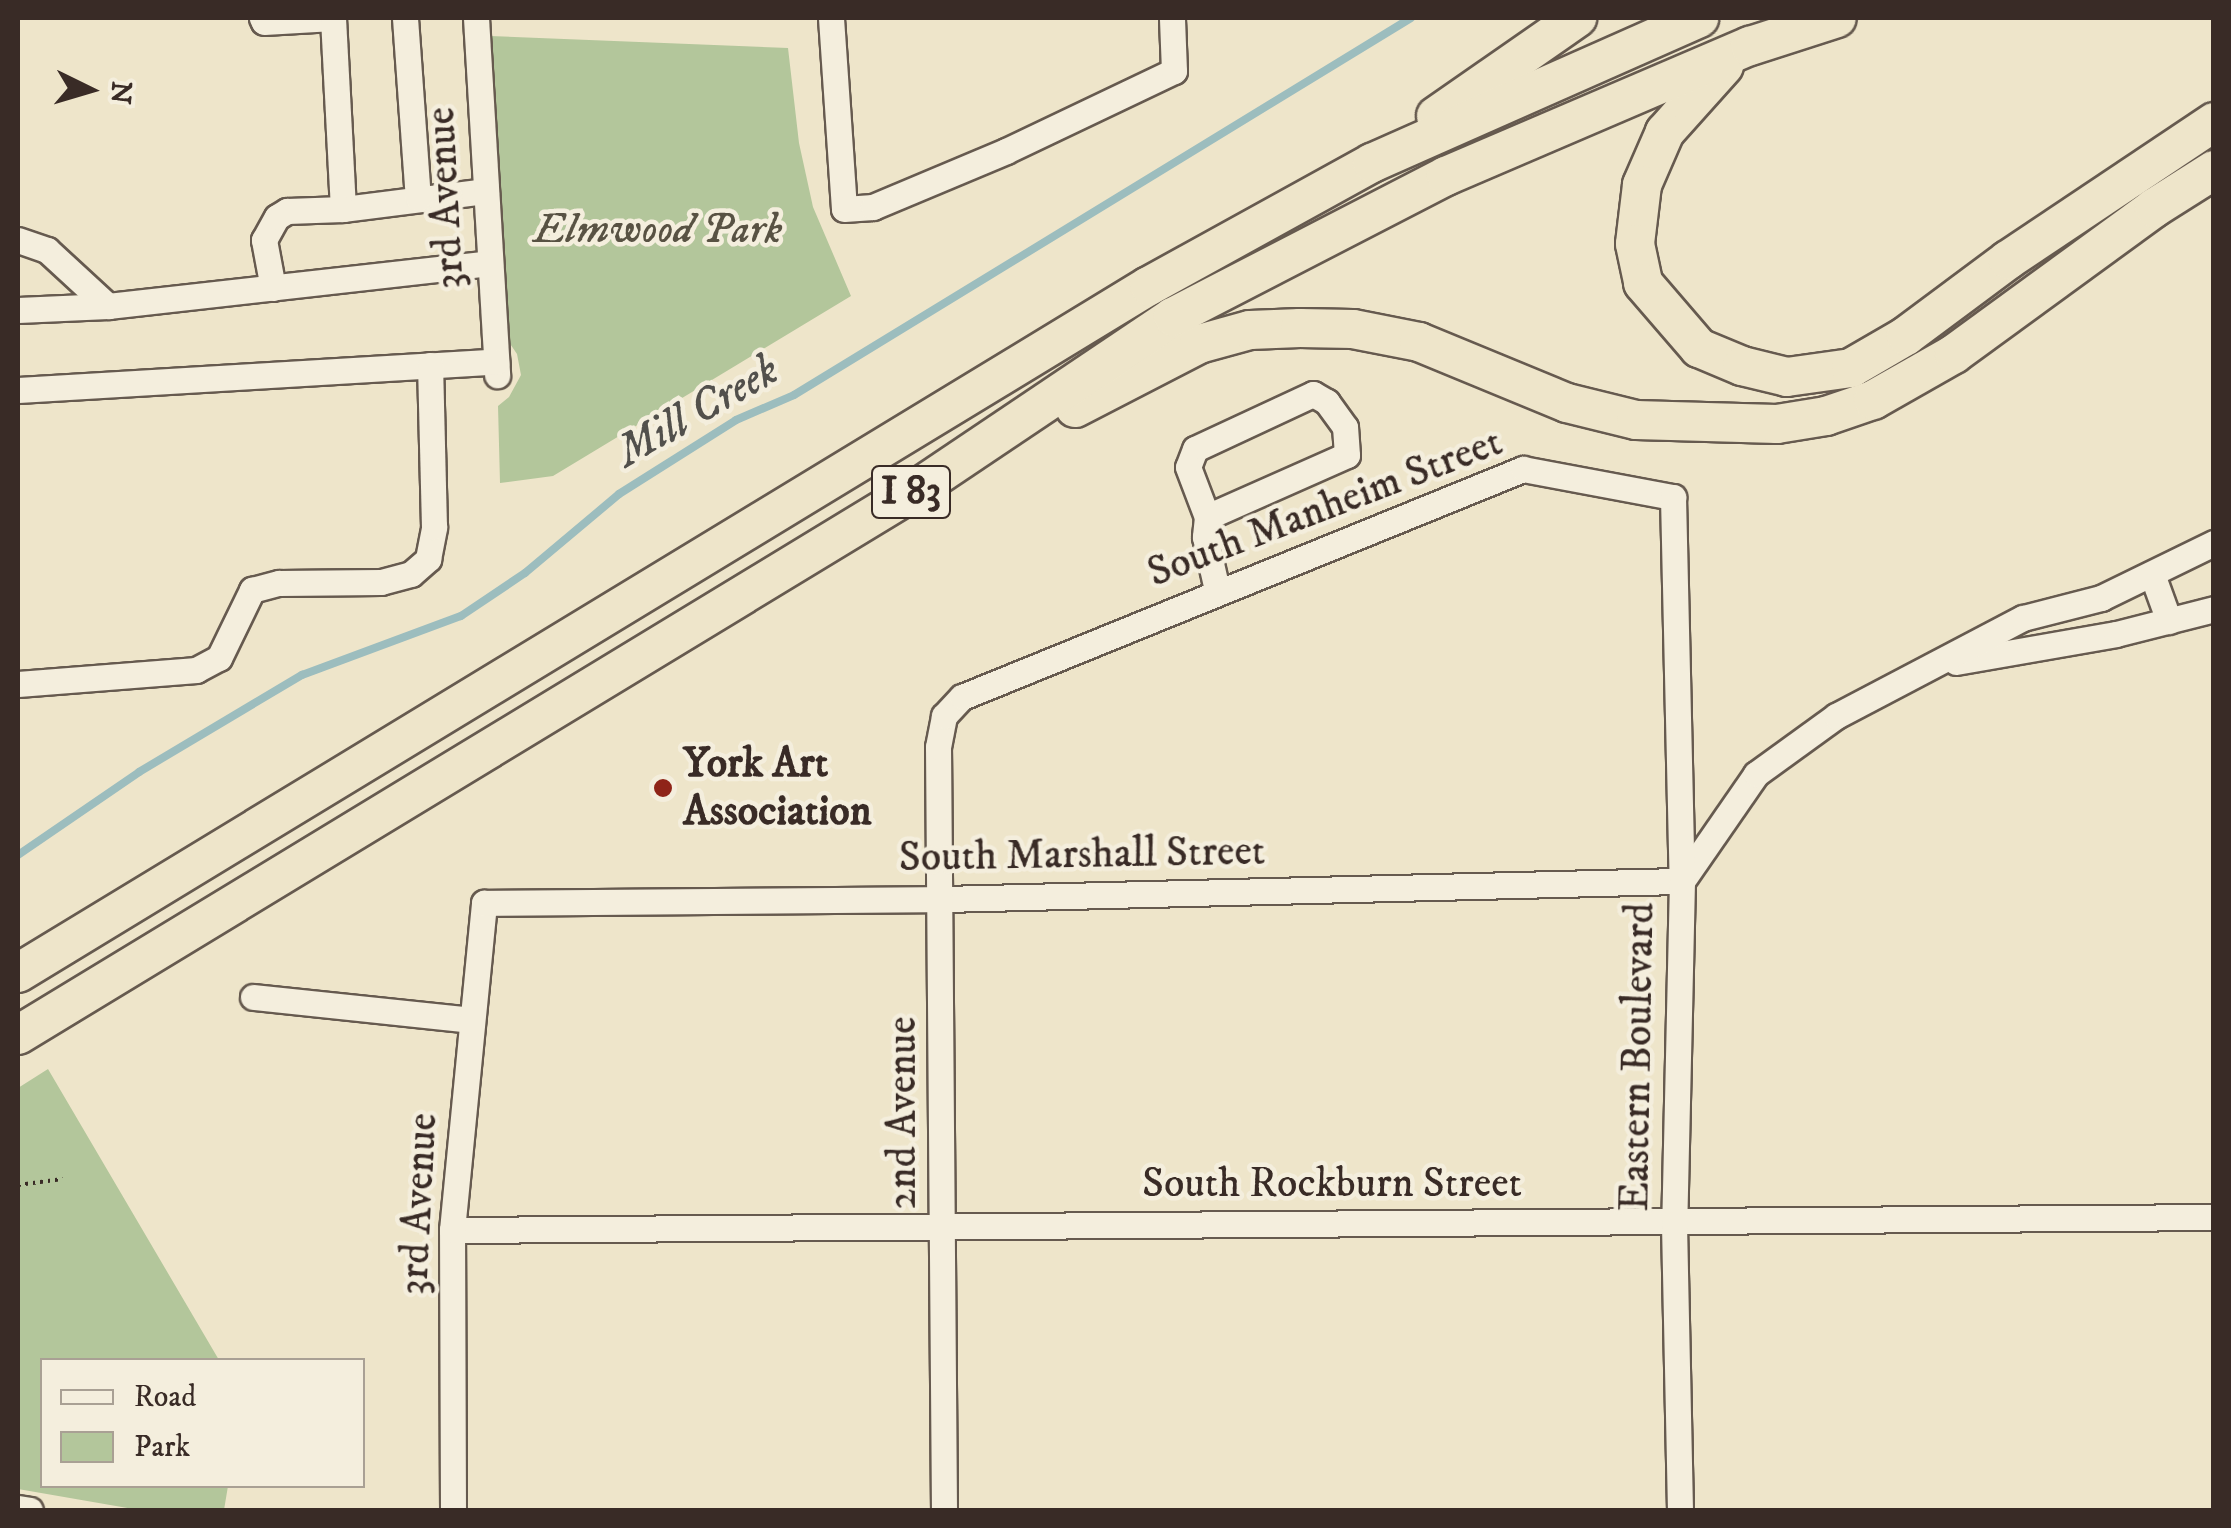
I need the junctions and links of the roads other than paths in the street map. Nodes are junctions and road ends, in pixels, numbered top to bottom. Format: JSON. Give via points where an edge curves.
{"nodes":[{"id":1,"x":262,"y":18,"type":"edge"},
{"id":2,"x":333,"y":18,"type":"edge"},
{"id":3,"x":405,"y":18,"type":"edge"},
{"id":4,"x":476,"y":18,"type":"edge"},
{"id":5,"x":831,"y":18,"type":"edge"},
{"id":6,"x":1172,"y":18,"type":"edge"},
{"id":7,"x":1577,"y":18,"type":"edge"},
{"id":8,"x":1699,"y":18,"type":"edge"},
{"id":9,"x":1838,"y":18,"type":"edge"},
{"id":10,"x":1739,"y":51,"type":"junction"},
{"id":11,"x":2214,"y":122,"type":"edge"},
{"id":12,"x":2214,"y":170,"type":"edge"},
{"id":13,"x":486,"y":191,"type":"junction"},
{"id":14,"x":1318,"y":193,"type":"junction"},
{"id":15,"x":418,"y":199,"type":"junction"},
{"id":16,"x":343,"y":209,"type":"junction"},
{"id":17,"x":18,"y":240,"type":"edge"},
{"id":18,"x":490,"y":263,"type":"junction"},
{"id":19,"x":273,"y":288,"type":"junction"},
{"id":20,"x":108,"y":306,"type":"junction"},
{"id":21,"x":18,"y":310,"type":"edge"},
{"id":22,"x":430,"y":365,"type":"junction"},
{"id":23,"x":18,"y":390,"type":"edge"},
{"id":24,"x":917,"y":489,"type":"junction"},
{"id":25,"x":1207,"y":518,"type":"junction"},
{"id":26,"x":2214,"y":543,"type":"edge"},
{"id":27,"x":2152,"y":574,"type":"junction"},
{"id":28,"x":1218,"y":590,"type":"junction"},
{"id":29,"x":2214,"y":610,"type":"edge"},
{"id":30,"x":2169,"y":621,"type":"junction"},
{"id":31,"x":1931,"y":666,"type":"junction"},
{"id":32,"x":18,"y":684,"type":"edge"},
{"id":33,"x":944,"y":716,"type":"joint"},
{"id":34,"x":1682,"y":881,"type":"junction"},
{"id":35,"x":943,"y":900,"type":"junction"},
{"id":36,"x":484,"y":903,"type":"joint"},
{"id":37,"x":18,"y":973,"type":"edge"},
{"id":38,"x":253,"y":997,"type":"dead end"},
{"id":39,"x":472,"y":1020,"type":"junction"},
{"id":40,"x":18,"y":1035,"type":"edge"},
{"id":41,"x":2214,"y":1217,"type":"edge"},
{"id":42,"x":1674,"y":1224,"type":"junction"},
{"id":43,"x":943,"y":1225,"type":"junction"},
{"id":44,"x":452,"y":1230,"type":"junction"},
{"id":45,"x":18,"y":1508,"type":"edge"},
{"id":46,"x":30,"y":1510,"type":"edge"},
{"id":47,"x":453,"y":1510,"type":"edge"},
{"id":48,"x":944,"y":1510,"type":"edge"},
{"id":49,"x":1680,"y":1510,"type":"edge"}],
"edges":[{"from":1,"to":2,"type":"street"},
{"from":2,"to":16,"type":"street"},
{"from":3,"to":15,"type":"street"},
{"from":4,"to":13,"type":"street","name":"3rd Avenue"},
{"from":5,"to":6,"type":"street","via":[[844,209],[873,207],[1174,71]]},
{"from":7,"to":14,"type":"highway"},
{"from":8,"to":14,"type":"highway","number":"I 83"},
{"from":9,"to":10,"type":"highway","number":"I 83"},
{"from":10,"to":11,"type":"highway","via":[[1665,132],[1642,184],[1635,244],[1643,283],[1699,348],[1788,377],[1851,368],[1906,336]]},
{"from":10,"to":24,"type":"highway","number":"I 83","via":[[1446,176],[1173,317]]},
{"from":12,"to":24,"type":"highway","via":[[1954,354],[1874,400],[1826,416],[1777,424],[1636,420],[1567,403],[1419,342],[1353,329],[1250,330],[1198,344]]},
{"from":13,"to":15,"type":"street"},
{"from":13,"to":18,"type":"street","name":"3rd Avenue"},
{"from":14,"to":37,"type":"highway","number":"I 83","via":[[1149,286]]},
{"from":15,"to":16,"type":"street"},
{"from":16,"to":19,"type":"street","via":[[276,216],[264,240]]},
{"from":17,"to":20,"type":"street","via":[[48,250]]},
{"from":18,"to":19,"type":"street"},
{"from":18,"to":22,"type":"street","name":"3rd Avenue","via":[[496,368]]},
{"from":19,"to":20,"type":"street"},
{"from":20,"to":21,"type":"street"},
{"from":22,"to":23,"type":"street"},
{"from":22,"to":32,"type":"street","via":[[434,527],[428,558],[410,574],[381,582],[279,583],[252,590],[218,658],[196,670]]},
{"from":24,"to":40,"type":"highway","number":"I 83"},
{"from":25,"to":25,"type":"street","via":[[1347,455],[1346,427],[1327,402],[1313,394],[1196,449],[1188,467]]},
{"from":25,"to":28,"type":"street"},
{"from":26,"to":27,"type":"street","name":"Eastern Boulevard"},
{"from":27,"to":30,"type":"street"},
{"from":27,"to":31,"type":"street","name":"Eastern Boulevard","via":[[2101,598],[2023,618]]},
{"from":28,"to":33,"type":"street","name":"South Manheim Street","via":[[962,697]]},
{"from":28,"to":34,"type":"street","name":"South Manheim Street","via":[[1523,469],[1672,497]]},
{"from":29,"to":30,"type":"street","name":"Eastern Boulevard"},
{"from":30,"to":31,"type":"street","name":"Eastern Boulevard"},
{"from":31,"to":34,"type":"street","name":"Eastern Boulevard","via":[[1836,716],[1756,774]]},
{"from":33,"to":35,"type":"street","name":"2nd Avenue","via":[[938,747]]},
{"from":34,"to":35,"type":"street","name":"South Marshall Street"},
{"from":34,"to":42,"type":"street","name":"Eastern Boulevard"},
{"from":35,"to":36,"type":"street","name":"South Marshall Street"},
{"from":35,"to":43,"type":"street","name":"2nd Avenue"},
{"from":36,"to":39,"type":"street","name":"3rd Avenue"},
{"from":38,"to":39,"type":"street"},
{"from":39,"to":44,"type":"street","name":"3rd Avenue"},
{"from":41,"to":42,"type":"street","name":"South Rockburn Street"},
{"from":42,"to":43,"type":"street","name":"South Rockburn Street"},
{"from":42,"to":49,"type":"street","name":"Eastern Boulevard"},
{"from":43,"to":44,"type":"street","name":"South Rockburn Street"},
{"from":43,"to":48,"type":"street","name":"2nd Avenue"},
{"from":44,"to":47,"type":"street","name":"3rd Avenue"},
{"from":45,"to":46,"type":"street"}]}
